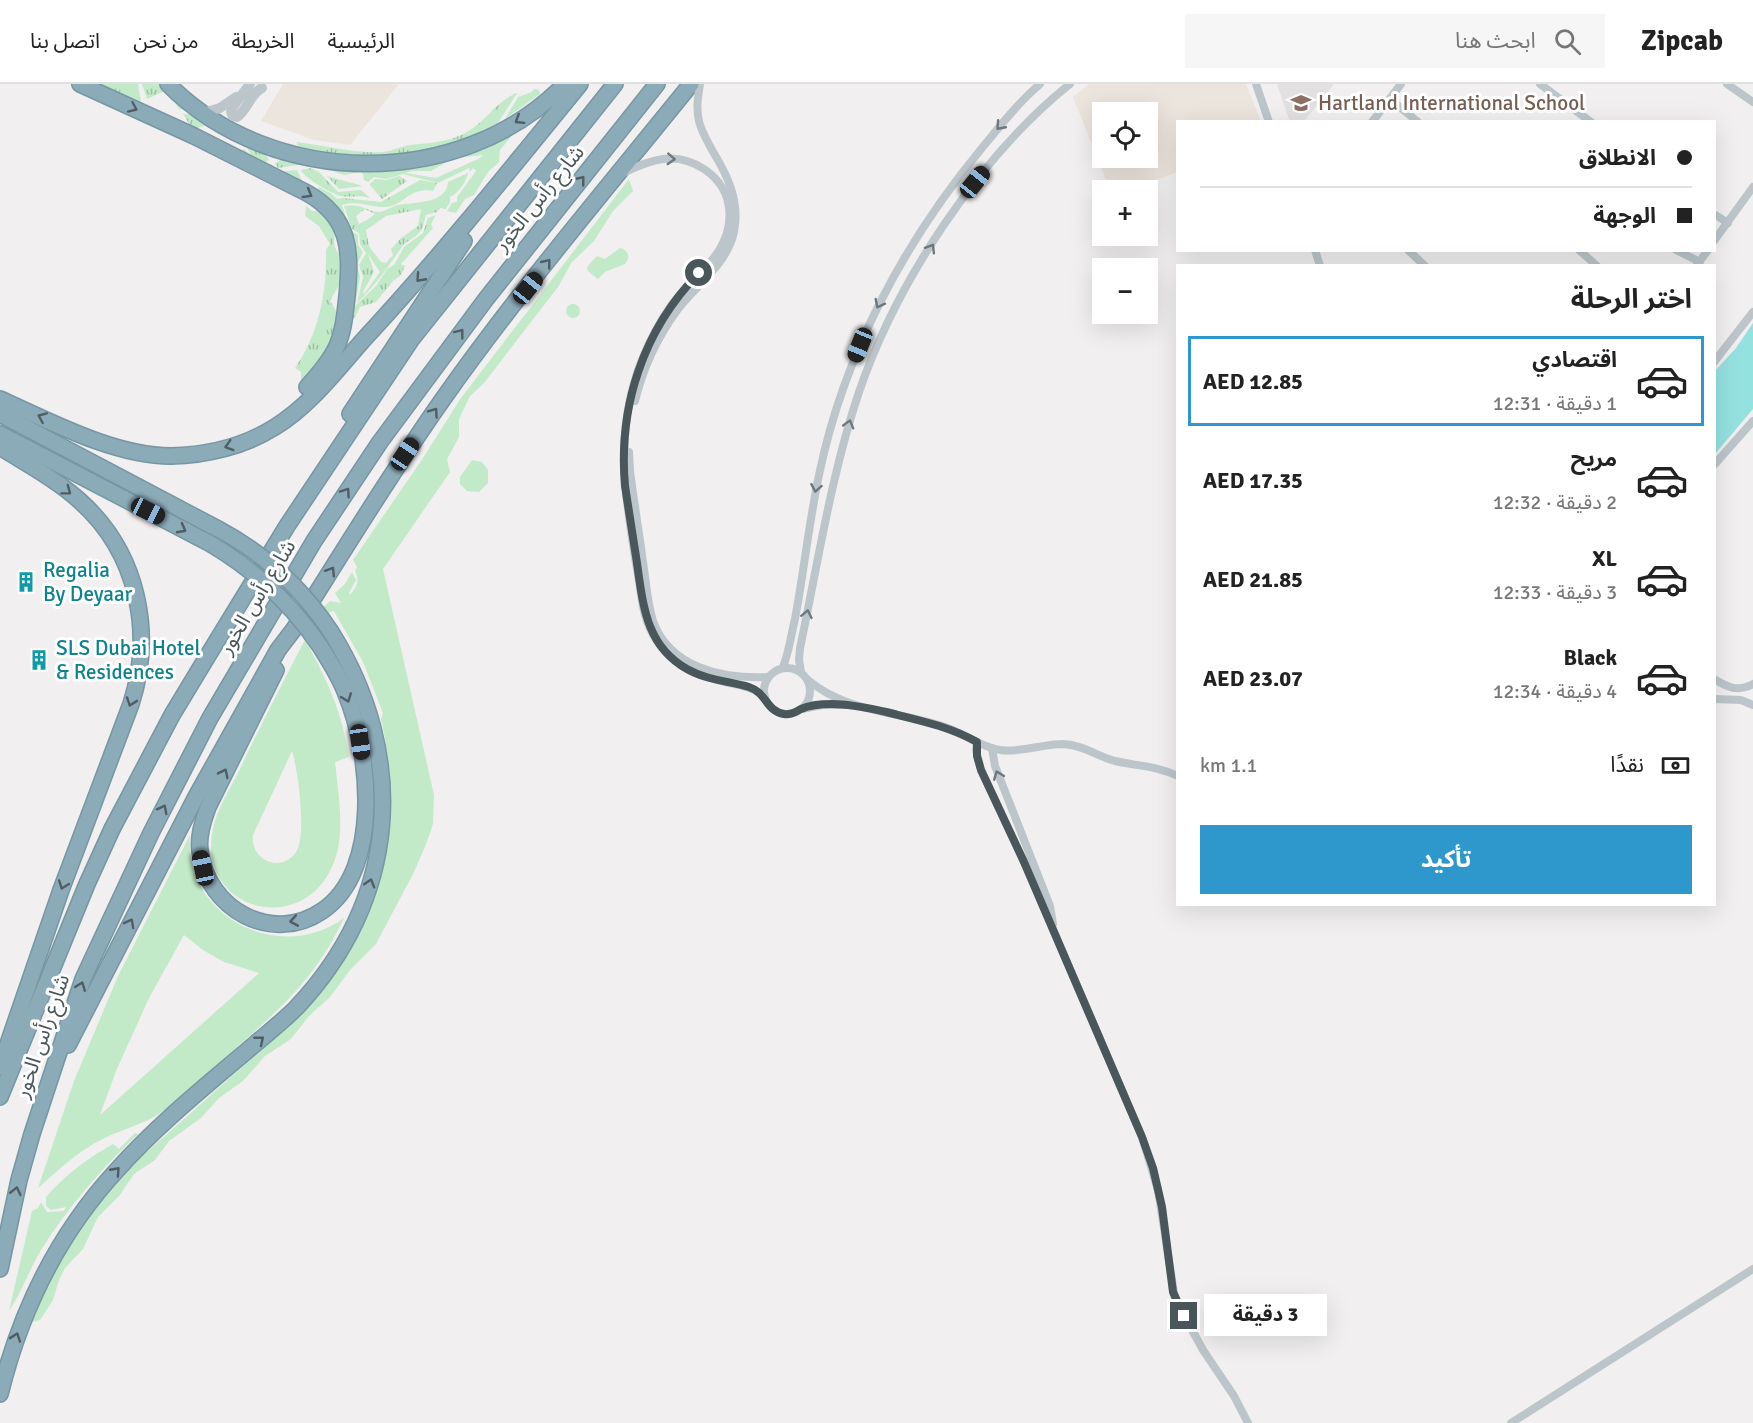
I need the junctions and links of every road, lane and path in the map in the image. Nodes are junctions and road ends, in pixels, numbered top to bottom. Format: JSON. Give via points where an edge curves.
{"nodes":[{"id":1,"x":80,"y":84,"type":"edge"},
{"id":2,"x":168,"y":84,"type":"edge"},
{"id":3,"x":245,"y":84,"type":"edge"},
{"id":4,"x":250,"y":84,"type":"edge"},
{"id":5,"x":565,"y":84,"type":"edge"},
{"id":6,"x":580,"y":84,"type":"edge"},
{"id":7,"x":615,"y":84,"type":"edge"},
{"id":8,"x":657,"y":84,"type":"edge"},
{"id":9,"x":691,"y":84,"type":"edge"},
{"id":10,"x":700,"y":84,"type":"edge"},
{"id":11,"x":1040,"y":84,"type":"edge"},
{"id":12,"x":1070,"y":84,"type":"edge"},
{"id":13,"x":1256,"y":84,"type":"edge"},
{"id":14,"x":1401,"y":84,"type":"edge"},
{"id":15,"x":1540,"y":84,"type":"edge"},
{"id":16,"x":1727,"y":84,"type":"edge"},
{"id":17,"x":263,"y":86,"type":"edge"},
{"id":18,"x":1390,"y":99,"type":"junction"},
{"id":19,"x":1753,"y":102,"type":"edge"},
{"id":20,"x":203,"y":113,"type":"junction"},
{"id":21,"x":1268,"y":120,"type":"edge"},
{"id":22,"x":1374,"y":120,"type":"edge"},
{"id":23,"x":1416,"y":120,"type":"edge"},
{"id":24,"x":1588,"y":120,"type":"edge"},
{"id":25,"x":250,"y":140,"type":"junction"},
{"id":26,"x":511,"y":169,"type":"junction"},
{"id":27,"x":617,"y":176,"type":"junction"},
{"id":28,"x":1753,"y":188,"type":"edge"},
{"id":29,"x":1716,"y":215,"type":"edge"},
{"id":30,"x":1728,"y":224,"type":"junction"},
{"id":31,"x":1716,"y":239,"type":"edge"},
{"id":32,"x":1410,"y":252,"type":"edge"},
{"id":33,"x":1581,"y":252,"type":"edge"},
{"id":34,"x":1679,"y":252,"type":"edge"},
{"id":35,"x":1423,"y":264,"type":"edge"},
{"id":36,"x":1595,"y":264,"type":"edge"},
{"id":37,"x":1698,"y":264,"type":"edge"},
{"id":38,"x":1753,"y":312,"type":"edge"},
{"id":39,"x":1716,"y":359,"type":"edge"},
{"id":40,"x":0,"y":399,"type":"edge"},
{"id":41,"x":0,"y":414,"type":"edge"},
{"id":42,"x":1753,"y":421,"type":"edge"},
{"id":43,"x":0,"y":434,"type":"edge"},
{"id":44,"x":261,"y":435,"type":"junction"},
{"id":45,"x":0,"y":447,"type":"edge"},
{"id":46,"x":332,"y":457,"type":"junction"},
{"id":47,"x":0,"y":458,"type":"edge"},
{"id":48,"x":1716,"y":463,"type":"edge"},
{"id":49,"x":44,"y":475,"type":"junction"},
{"id":50,"x":298,"y":624,"type":"junction"},
{"id":51,"x":783,"y":668,"type":"junction"},
{"id":52,"x":801,"y":672,"type":"junction"},
{"id":53,"x":768,"y":677,"type":"junction"},
{"id":54,"x":1716,"y":679,"type":"edge"},
{"id":55,"x":808,"y":680,"type":"junction"},
{"id":56,"x":1753,"y":684,"type":"edge"},
{"id":57,"x":765,"y":697,"type":"junction"},
{"id":58,"x":1753,"y":697,"type":"edge"},
{"id":59,"x":1716,"y":699,"type":"edge"},
{"id":60,"x":1741,"y":700,"type":"junction"},
{"id":61,"x":854,"y":705,"type":"junction"},
{"id":62,"x":1753,"y":705,"type":"edge"},
{"id":63,"x":802,"y":709,"type":"junction"},
{"id":64,"x":977,"y":742,"type":"junction"},
{"id":65,"x":992,"y":748,"type":"junction"},
{"id":66,"x":1176,"y":775,"type":"edge"},
{"id":67,"x":1028,"y":860,"type":"junction"},
{"id":68,"x":0,"y":1067,"type":"edge"},
{"id":69,"x":47,"y":1088,"type":"junction"},
{"id":70,"x":0,"y":1097,"type":"edge"},
{"id":71,"x":0,"y":1269,"type":"edge"},
{"id":72,"x":1753,"y":1269,"type":"edge"},
{"id":73,"x":0,"y":1394,"type":"edge"},
{"id":74,"x":1248,"y":1423,"type":"edge"},
{"id":75,"x":1511,"y":1423,"type":"edge"}],
"edges":[{"from":1,"to":44,"type":"highway","one_way":true,"via":[[307,192],[329,209],[342,227],[349,270],[337,345],[304,392]]},
{"from":2,"to":20,"type":"highway"},
{"from":3,"to":20,"type":"street","via":[[226,105]]},
{"from":4,"to":17,"type":"street","via":[[232,108],[233,116],[241,115]]},
{"from":5,"to":25,"type":"highway","one_way":true,"via":[[537,108],[501,130],[466,147],[423,158],[374,164],[339,162],[284,152]]},
{"from":6,"to":26,"type":"highway"},
{"from":7,"to":46,"type":"highway","name":"شارع رأس الخور","via":[[411,340]]},
{"from":69,"to":8,"type":"highway","name":"شارع رأس الخور","one_way":true,"via":[[83,979],[146,842],[221,698],[314,541],[450,346]]},
{"from":9,"to":27,"type":"highway"},
{"from":10,"to":53,"type":"street","via":[[698,120],[729,180],[735,225],[720,264],[678,309],[652,354],[633,411],[630,471],[649,606],[664,642],[683,659],[704,669]]},
{"from":11,"to":51,"type":"street","one_way":true,"via":[[956,181],[904,259],[869,325],[822,461]]},
{"from":52,"to":12,"type":"street","one_way":true,"via":[[800,648],[833,489],[857,400],[878,345],[914,276],[965,196],[1011,140]]},
{"from":13,"to":21,"type":"street"},
{"from":14,"to":18,"type":"street"},
{"from":15,"to":24,"type":"street"},
{"from":16,"to":19,"type":"street"},
{"from":17,"to":25,"type":"street","via":[[246,118]]},
{"from":18,"to":22,"type":"street"},
{"from":18,"to":23,"type":"street"},
{"from":20,"to":25,"type":"highway"},
{"from":26,"to":44,"type":"highway","one_way":true,"via":[[444,251],[320,387],[286,420]]},
{"from":26,"to":46,"type":"highway","via":[[501,191],[361,395]]},
{"from":50,"to":27,"type":"highway","one_way":true,"via":[[444,398]]},
{"from":27,"to":57,"type":"street","one_way":true,"via":[[648,161],[682,159],[715,178],[729,201],[730,220],[722,245],[669,308],[641,363],[627,413],[624,467],[643,607],[655,638],[671,658],[690,670],[753,689]]},
{"from":28,"to":30,"type":"street"},
{"from":29,"to":30,"type":"street"},
{"from":30,"to":31,"type":"street"},
{"from":32,"to":35,"type":"street"},
{"from":33,"to":36,"type":"street"},
{"from":34,"to":37,"type":"street"},
{"from":38,"to":39,"type":"street"},
{"from":44,"to":40,"type":"highway","one_way":true,"via":[[208,452],[152,454],[115,447]]},
{"from":73,"to":41,"type":"highway","one_way":true,"bridge":true,"via":[[33,1293],[86,1207],[148,1138],[295,1009],[328,969],[357,917],[371,880],[380,837],[382,799],[373,722],[361,687],[331,632],[282,573],[218,529]]},
{"from":42,"to":48,"type":"street"},
{"from":43,"to":50,"type":"highway","one_way":true,"bridge":true,"via":[[211,544],[272,588]]},
{"from":45,"to":49,"type":"highway"},
{"from":46,"to":70,"type":"highway","name":"شارع رأس الخور","via":[[204,662],[139,777],[87,884]]},
{"from":47,"to":49,"type":"highway","via":[[24,471]]},
{"from":49,"to":68,"type":"highway","one_way":true,"via":[[93,514],[120,552],[138,601],[142,653],[131,704]]},
{"from":50,"to":50,"type":"highway","one_way":true,"bridge":true,"via":[[320,646],[346,693],[360,742],[366,795],[361,847],[346,885],[322,911],[290,922],[272,923],[237,912],[222,900],[203,868],[199,849],[208,807]]},
{"from":69,"to":50,"type":"highway","one_way":true,"via":[[197,795],[270,663]]},
{"from":51,"to":52,"type":"street"},
{"from":51,"to":53,"type":"street"},
{"from":52,"to":55,"type":"street"},
{"from":53,"to":57,"type":"street"},
{"from":54,"to":56,"type":"street","via":[[1734,689]]},
{"from":55,"to":61,"type":"street","via":[[825,693]]},
{"from":55,"to":63,"type":"street","via":[[809,699]]},
{"from":57,"to":63,"type":"street","via":[[780,713]]},
{"from":58,"to":60,"type":"street"},
{"from":59,"to":60,"type":"street"},
{"from":60,"to":62,"type":"street"},
{"from":61,"to":63,"type":"street"},
{"from":61,"to":64,"type":"street","via":[[939,725]]},
{"from":64,"to":65,"type":"street"},
{"from":64,"to":67,"type":"street","via":[[978,762]]},
{"from":65,"to":66,"type":"street","via":[[1015,751],[1071,745],[1113,761]]},
{"from":67,"to":65,"type":"street","one_way":true},
{"from":67,"to":74,"type":"street","via":[[1046,916],[1153,1168],[1175,1299]]},
{"from":71,"to":69,"type":"highway","name":"شارع رأس الخور","one_way":true,"via":[[19,1180]]},
{"from":72,"to":75,"type":"street"}]}
